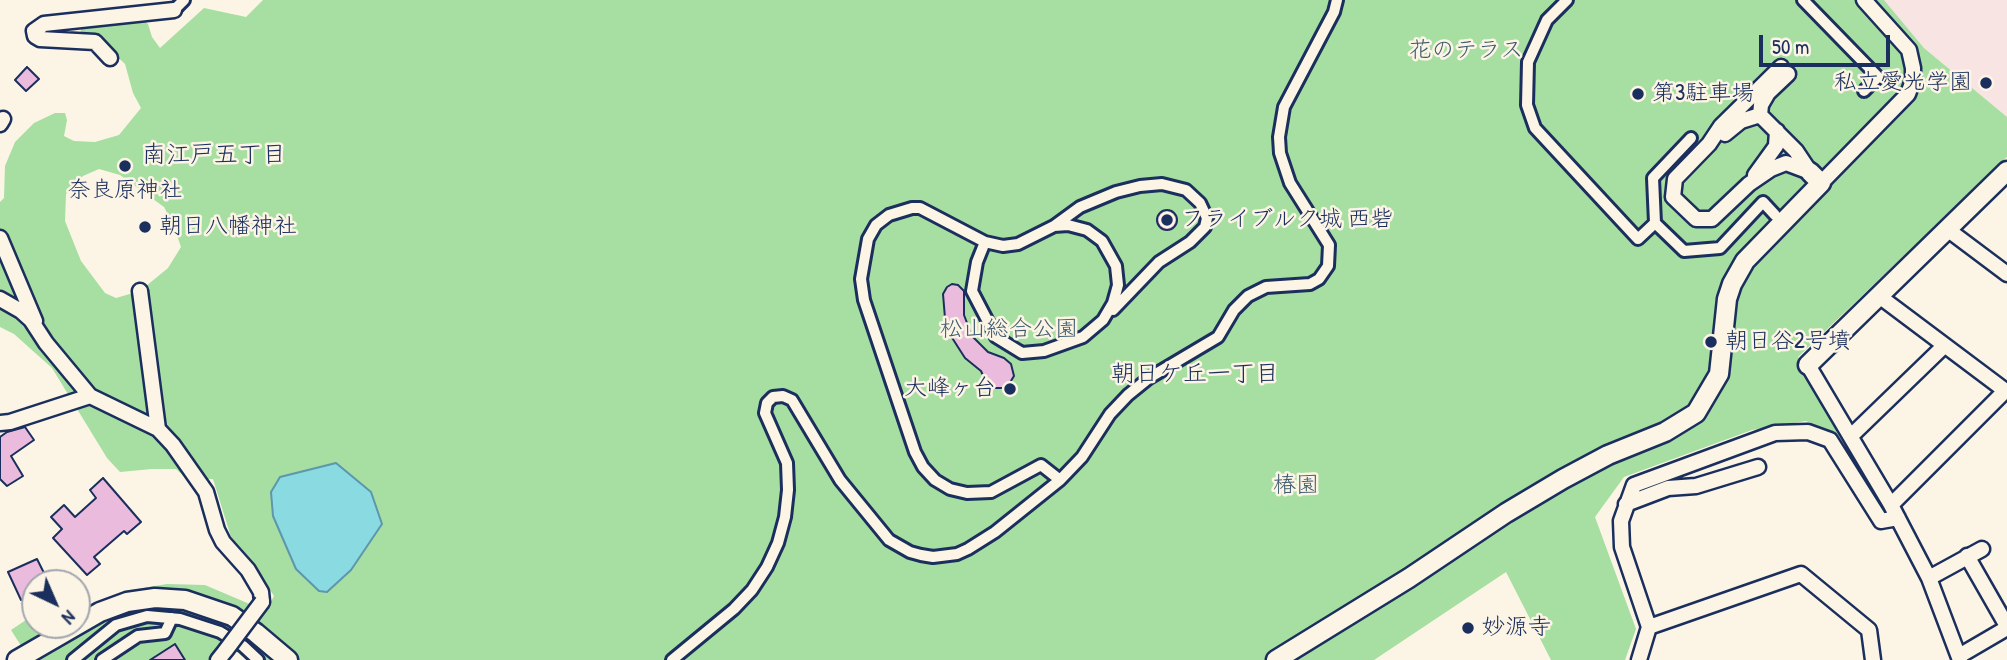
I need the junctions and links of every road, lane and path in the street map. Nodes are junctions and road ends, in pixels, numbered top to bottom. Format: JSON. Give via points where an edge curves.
{"nodes":[{"id":1,"x":1337,"y":0,"type":"edge"},
{"id":2,"x":1567,"y":0,"type":"edge"},
{"id":3,"x":1803,"y":0,"type":"edge"},
{"id":4,"x":1864,"y":0,"type":"edge"},
{"id":5,"x":179,"y":5,"type":"edge"},
{"id":6,"x":128,"y":7,"type":"edge"},
{"id":7,"x":110,"y":58,"type":"dead end"},
{"id":8,"x":1864,"y":91,"type":"dead end"},
{"id":9,"x":1760,"y":115,"type":"junction"},
{"id":10,"x":1777,"y":131,"type":"junction"},
{"id":11,"x":1691,"y":138,"type":"dead end"},
{"id":12,"x":1709,"y":144,"type":"junction"},
{"id":13,"x":2007,"y":171,"type":"edge"},
{"id":14,"x":1816,"y":178,"type":"junction"},
{"id":15,"x":1749,"y":184,"type":"junction"},
{"id":16,"x":1775,"y":215,"type":"dead end"},
{"id":17,"x":1654,"y":223,"type":"junction"},
{"id":18,"x":1054,"y":226,"type":"junction"},
{"id":19,"x":1947,"y":229,"type":"junction"},
{"id":20,"x":0,"y":238,"type":"edge"},
{"id":21,"x":985,"y":242,"type":"junction"},
{"id":22,"x":2007,"y":274,"type":"edge"},
{"id":23,"x":140,"y":291,"type":"dead end"},
{"id":24,"x":1879,"y":296,"type":"junction"},
{"id":25,"x":0,"y":299,"type":"edge"},
{"id":26,"x":1103,"y":320,"type":"junction"},
{"id":27,"x":40,"y":331,"type":"junction"},
{"id":28,"x":1944,"y":346,"type":"junction"},
{"id":29,"x":1808,"y":365,"type":"joint"},
{"id":30,"x":2006,"y":392,"type":"edge"},
{"id":31,"x":90,"y":396,"type":"junction"},
{"id":32,"x":0,"y":423,"type":"edge"},
{"id":33,"x":158,"y":429,"type":"junction"},
{"id":34,"x":1851,"y":436,"type":"junction"},
{"id":35,"x":1758,"y":467,"type":"dead end"},
{"id":36,"x":1060,"y":480,"type":"junction"},
{"id":37,"x":1626,"y":504,"type":"junction"},
{"id":38,"x":1894,"y":512,"type":"junction"},
{"id":39,"x":1982,"y":548,"type":"dead end"},
{"id":40,"x":1967,"y":556,"type":"junction"},
{"id":41,"x":1929,"y":578,"type":"junction"},
{"id":42,"x":172,"y":618,"type":"junction"},
{"id":43,"x":1649,"y":627,"type":"junction"},
{"id":44,"x":2007,"y":627,"type":"edge"},
{"id":45,"x":222,"y":655,"type":"edge"},
{"id":46,"x":1960,"y":658,"type":"edge"},
{"id":47,"x":17,"y":660,"type":"edge"},
{"id":48,"x":74,"y":660,"type":"edge"},
{"id":49,"x":102,"y":660,"type":"edge"},
{"id":50,"x":258,"y":660,"type":"edge"},
{"id":51,"x":288,"y":660,"type":"edge"},
{"id":52,"x":672,"y":660,"type":"edge"},
{"id":53,"x":1276,"y":660,"type":"edge"},
{"id":54,"x":1639,"y":660,"type":"edge"},
{"id":55,"x":1873,"y":660,"type":"edge"}],
"edges":[{"from":1,"to":36,"type":"street","via":[[1284,107],[1279,137],[1290,183],[1329,244],[1326,270],[1310,284],[1266,287],[1248,296],[1219,337],[1128,395]]},
{"from":2,"to":17,"type":"street","via":[[1547,20],[1528,62],[1527,104],[1535,128],[1638,239]]},
{"from":3,"to":8,"type":"street","via":[[1878,77]]},
{"from":4,"to":14,"type":"street","via":[[1909,50],[1913,80],[1908,93]]},
{"from":5,"to":6,"type":"street"},
{"from":6,"to":7,"type":"street","via":[[44,24],[34,31],[40,39],[95,41]]},
{"from":9,"to":10,"type":"street"},
{"from":9,"to":12,"type":"street","via":[[1741,121]]},
{"from":9,"to":12,"type":"street","via":[[1761,105],[1784,70],[1721,126]]},
{"from":10,"to":14,"type":"street"},
{"from":10,"to":15,"type":"street","via":[[1776,146]]},
{"from":11,"to":17,"type":"street","via":[[1653,178]]},
{"from":12,"to":15,"type":"street","via":[[1675,179],[1674,197],[1696,219],[1712,219]]},
{"from":13,"to":19,"type":"street"},
{"from":14,"to":15,"type":"street","via":[[1786,163]]},
{"from":14,"to":53,"type":"street","via":[[1739,270],[1727,299],[1719,374],[1696,412],[1665,432],[1608,454],[1563,479]]},
{"from":16,"to":17,"type":"street","via":[[1763,202],[1720,248],[1684,251]]},
{"from":18,"to":21,"type":"street","via":[[1018,244]]},
{"from":18,"to":26,"type":"street","via":[[1087,230],[1113,257],[1118,285]]},
{"from":18,"to":26,"type":"street","via":[[1080,207],[1140,186],[1162,184],[1186,190],[1200,202],[1207,218],[1205,227],[1152,268]]},
{"from":19,"to":22,"type":"street"},
{"from":19,"to":24,"type":"street"},
{"from":20,"to":27,"type":"street"},
{"from":21,"to":26,"type":"street","via":[[972,291],[996,337],[1022,353],[1044,351],[1083,337]]},
{"from":21,"to":36,"type":"street","via":[[920,208],[889,215],[876,225],[865,247],[864,300],[915,452],[935,480],[967,493],[991,492],[1041,465]]},
{"from":23,"to":33,"type":"street"},
{"from":24,"to":28,"type":"street"},
{"from":24,"to":29,"type":"street"},
{"from":25,"to":27,"type":"street","via":[[21,311]]},
{"from":27,"to":31,"type":"street"},
{"from":28,"to":30,"type":"street"},
{"from":28,"to":34,"type":"street"},
{"from":29,"to":34,"type":"street"},
{"from":30,"to":38,"type":"street"},
{"from":31,"to":32,"type":"street"},
{"from":31,"to":33,"type":"street"},
{"from":33,"to":45,"type":"street","bridge":true,"via":[[206,492],[223,542],[261,592],[261,603]]},
{"from":34,"to":38,"type":"street"},
{"from":35,"to":37,"type":"street","via":[[1696,486],[1668,488]]},
{"from":36,"to":52,"type":"street","via":[[968,549],[945,556],[910,552],[881,532],[840,480],[792,400],[773,397],[765,412],[787,463],[788,490],[778,543],[752,590]]},
{"from":37,"to":38,"type":"street","via":[[1634,485],[1775,433],[1808,432],[1830,440],[1881,521]]},
{"from":37,"to":43,"type":"street","via":[[1622,547]]},
{"from":38,"to":41,"type":"street"},
{"from":39,"to":40,"type":"street"},
{"from":40,"to":41,"type":"street"},
{"from":40,"to":44,"type":"street"},
{"from":41,"to":46,"type":"street"},
{"from":42,"to":48,"type":"street","via":[[147,616],[116,625]]},
{"from":42,"to":49,"type":"street","via":[[165,633],[138,636]]},
{"from":42,"to":50,"type":"street","via":[[220,632]]},
{"from":43,"to":54,"type":"street"},
{"from":43,"to":55,"type":"street","via":[[1801,574],[1869,630]]},
{"from":44,"to":46,"type":"street"},
{"from":47,"to":51,"type":"street","via":[[100,612],[127,601],[155,598],[184,600],[232,616]]}]}
